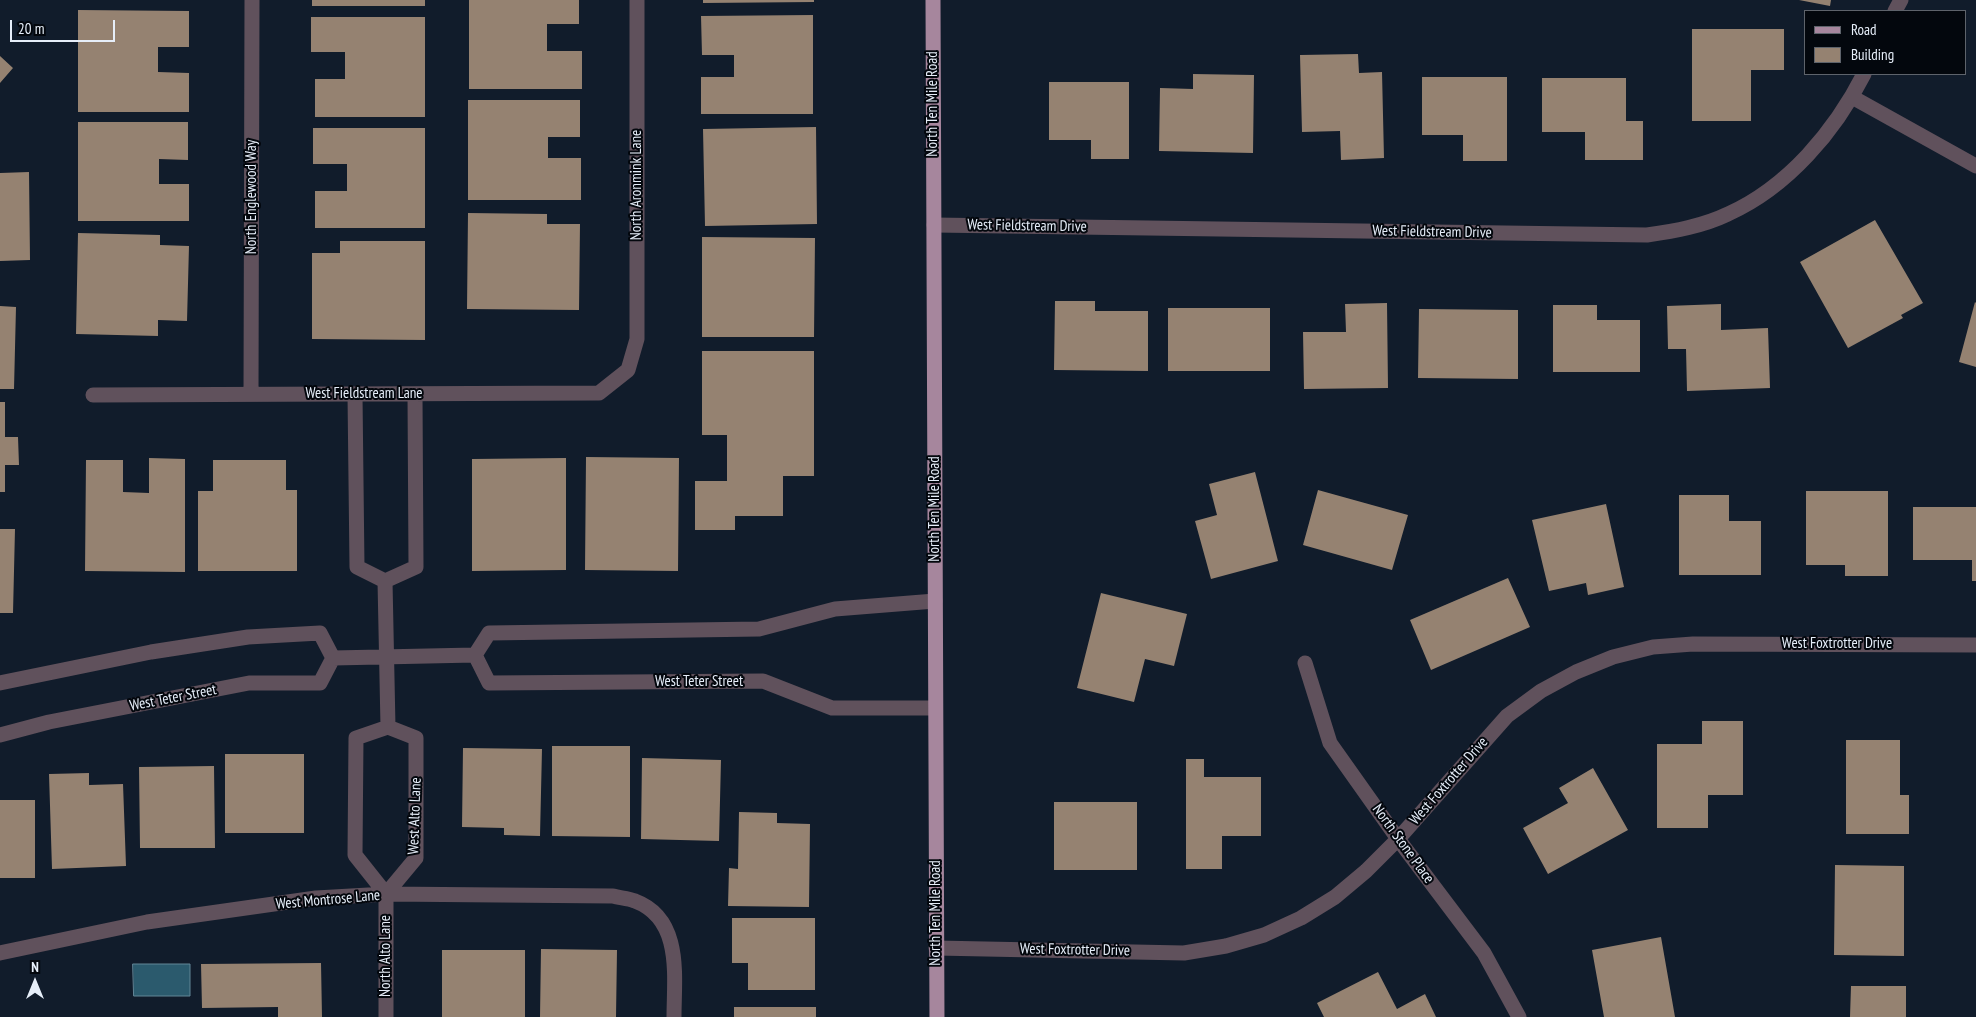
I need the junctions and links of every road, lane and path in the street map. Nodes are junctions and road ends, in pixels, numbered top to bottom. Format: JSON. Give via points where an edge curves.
{"nodes":[{"id":1,"x":252,"y":0,"type":"edge"},
{"id":2,"x":637,"y":0,"type":"edge"},
{"id":3,"x":933,"y":0,"type":"edge"},
{"id":4,"x":1863,"y":75,"type":"edge"},
{"id":5,"x":1852,"y":97,"type":"junction"},
{"id":6,"x":1976,"y":166,"type":"edge"},
{"id":7,"x":934,"y":225,"type":"junction"},
{"id":8,"x":628,"y":370,"type":"joint"},
{"id":9,"x":251,"y":394,"type":"junction"},
{"id":10,"x":93,"y":395,"type":"dead end"},
{"id":11,"x":355,"y":395,"type":"junction"},
{"id":12,"x":415,"y":395,"type":"junction"},
{"id":13,"x":385,"y":581,"type":"junction"},
{"id":14,"x":935,"y":601,"type":"junction"},
{"id":15,"x":1976,"y":645,"type":"edge"},
{"id":16,"x":476,"y":655,"type":"junction"},
{"id":17,"x":387,"y":656,"type":"junction"},
{"id":18,"x":333,"y":658,"type":"junction"},
{"id":19,"x":1305,"y":663,"type":"dead end"},
{"id":20,"x":0,"y":683,"type":"edge"},
{"id":21,"x":935,"y":708,"type":"junction"},
{"id":22,"x":388,"y":727,"type":"junction"},
{"id":23,"x":0,"y":734,"type":"edge"},
{"id":24,"x":1398,"y":840,"type":"junction"},
{"id":25,"x":386,"y":894,"type":"junction"},
{"id":26,"x":936,"y":948,"type":"junction"},
{"id":27,"x":0,"y":953,"type":"edge"},
{"id":28,"x":386,"y":1017,"type":"edge"},
{"id":29,"x":674,"y":1017,"type":"edge"},
{"id":30,"x":937,"y":1017,"type":"edge"},
{"id":31,"x":1519,"y":1017,"type":"edge"}],
"edges":[{"from":1,"to":9,"type":"street","name":"North Englewood Way"},
{"from":2,"to":8,"type":"street","name":"North Aronmink Lane","via":[[637,339]]},
{"from":3,"to":7,"type":"main road","name":"North Ten Mile Road"},
{"from":4,"to":5,"type":"street","name":"West Fieldstream Drive"},
{"from":5,"to":6,"type":"street"},
{"from":5,"to":7,"type":"street","name":"West Fieldstream Drive","via":[[1795,169],[1764,195],[1728,214],[1690,228],[1647,236]]},
{"from":7,"to":14,"type":"main road","name":"North Ten Mile Road"},
{"from":8,"to":12,"type":"street","name":"West Fieldstream Lane","via":[[599,393]]},
{"from":9,"to":10,"type":"street","name":"West Fieldstream Lane"},
{"from":9,"to":11,"type":"street","name":"West Fieldstream Lane"},
{"from":11,"to":12,"type":"street","name":"West Fieldstream Lane"},
{"from":11,"to":13,"type":"street","via":[[357,567]]},
{"from":12,"to":13,"type":"street","via":[[416,567]]},
{"from":13,"to":17,"type":"street"},
{"from":14,"to":16,"type":"street","via":[[835,609],[759,629],[489,633]]},
{"from":14,"to":21,"type":"main road","name":"North Ten Mile Road"},
{"from":15,"to":24,"type":"street","name":"West Foxtrotter Drive","via":[[1693,644],[1653,647],[1613,657],[1541,691],[1507,716]]},
{"from":16,"to":17,"type":"street"},
{"from":16,"to":21,"type":"street","name":"West Teter Street","via":[[489,683],[763,682],[832,708]]},
{"from":17,"to":18,"type":"street"},
{"from":17,"to":22,"type":"street"},
{"from":18,"to":20,"type":"street","via":[[320,633],[248,637],[151,652]]},
{"from":18,"to":23,"type":"street","name":"West Teter Street","via":[[320,683],[249,683]]},
{"from":19,"to":24,"type":"street","name":"North Stone Place","via":[[1330,743]]},
{"from":21,"to":26,"type":"main road","name":"North Ten Mile Road"},
{"from":22,"to":25,"type":"street","name":"West Alto Lane","via":[[416,738],[416,858]]},
{"from":22,"to":25,"type":"street","via":[[356,738],[355,855]]},
{"from":24,"to":26,"type":"street","name":"West Foxtrotter Drive","via":[[1366,871],[1318,908],[1264,935],[1226,946],[1184,952]]},
{"from":24,"to":31,"type":"street","name":"North Stone Place","via":[[1484,953]]},
{"from":25,"to":27,"type":"street","name":"West Montrose Lane","via":[[316,898],[147,922]]},
{"from":25,"to":28,"type":"street","name":"North Alto Lane"},
{"from":25,"to":29,"type":"street","name":"West Montrose Lane","via":[[613,896],[636,901],[656,914],[667,930],[674,950]]},
{"from":26,"to":30,"type":"main road","name":"North Ten Mile Road"}]}
